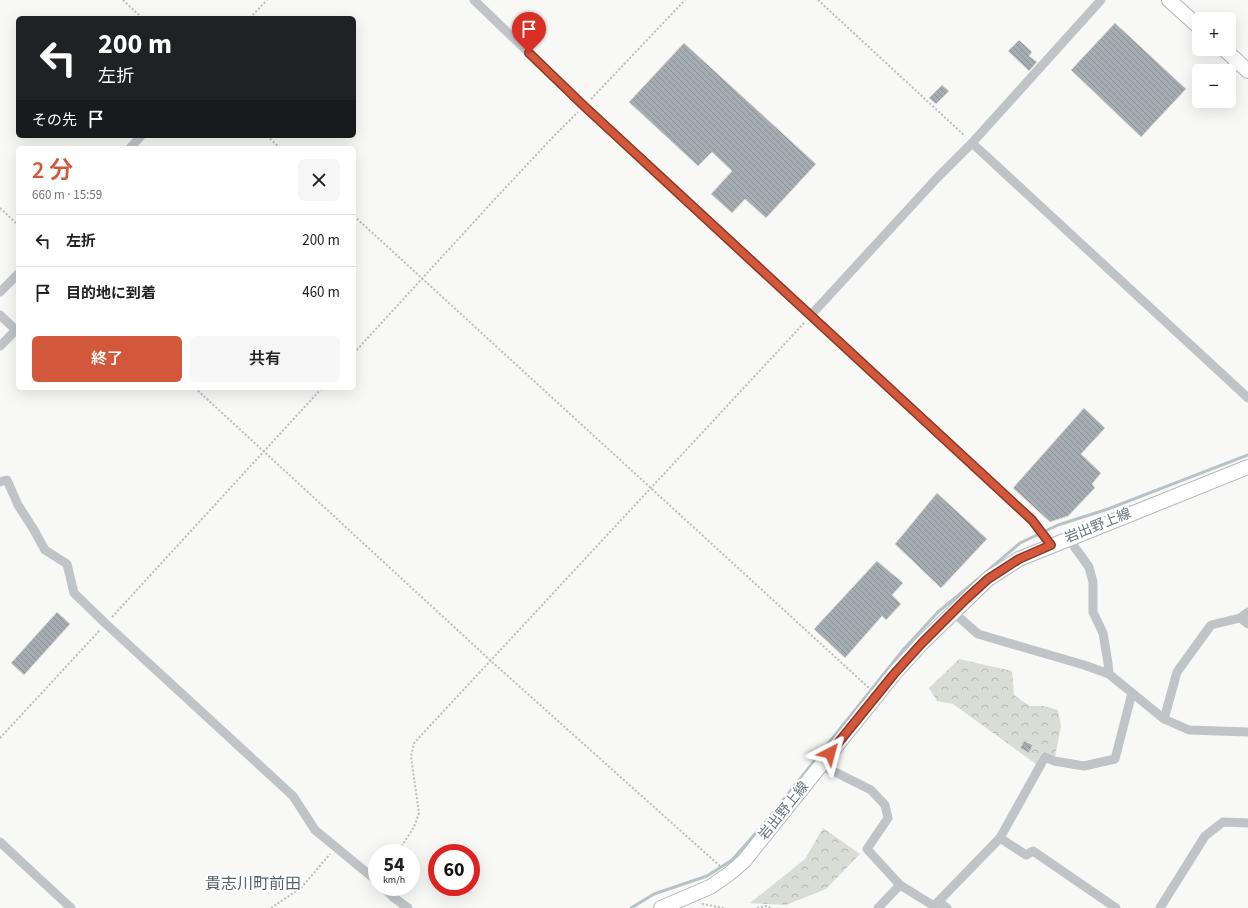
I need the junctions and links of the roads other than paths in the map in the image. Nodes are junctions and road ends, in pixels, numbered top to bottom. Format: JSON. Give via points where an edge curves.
{"nodes":[{"id":1,"x":474,"y":0,"type":"edge"},
{"id":2,"x":1101,"y":0,"type":"edge"},
{"id":3,"x":1169,"y":0,"type":"edge"},
{"id":4,"x":1192,"y":21,"type":"edge"},
{"id":5,"x":1232,"y":56,"type":"edge"},
{"id":6,"x":1248,"y":71,"type":"edge"},
{"id":7,"x":139,"y":138,"type":"edge"},
{"id":8,"x":972,"y":143,"type":"junction"},
{"id":9,"x":132,"y":146,"type":"edge"},
{"id":10,"x":16,"y":276,"type":"edge"},
{"id":11,"x":0,"y":292,"type":"edge"},
{"id":12,"x":0,"y":314,"type":"edge"},
{"id":13,"x":811,"y":315,"type":"junction"},
{"id":14,"x":16,"y":330,"type":"edge"},
{"id":15,"x":16,"y":332,"type":"edge"},
{"id":16,"x":0,"y":346,"type":"edge"},
{"id":17,"x":1248,"y":398,"type":"edge"},
{"id":18,"x":1248,"y":467,"type":"edge"},
{"id":19,"x":0,"y":482,"type":"edge"},
{"id":20,"x":1068,"y":538,"type":"junction"},
{"id":21,"x":1051,"y":545,"type":"junction"},
{"id":22,"x":953,"y":612,"type":"junction"},
{"id":23,"x":1248,"y":612,"type":"edge"},
{"id":24,"x":1240,"y":618,"type":"junction"},
{"id":25,"x":1248,"y":624,"type":"edge"},
{"id":26,"x":1109,"y":674,"type":"junction"},
{"id":27,"x":1132,"y":693,"type":"junction"},
{"id":28,"x":1164,"y":719,"type":"junction"},
{"id":29,"x":1248,"y":732,"type":"edge"},
{"id":30,"x":821,"y":765,"type":"junction"},
{"id":31,"x":1248,"y":823,"type":"edge"},
{"id":32,"x":1000,"y":838,"type":"junction"},
{"id":33,"x":0,"y":842,"type":"edge"},
{"id":34,"x":368,"y":874,"type":"edge"},
{"id":35,"x":900,"y":885,"type":"junction"},
{"id":36,"x":392,"y":896,"type":"edge"},
{"id":37,"x":939,"y":902,"type":"junction"},
{"id":38,"x":71,"y":908,"type":"edge"},
{"id":39,"x":408,"y":908,"type":"edge"},
{"id":40,"x":661,"y":908,"type":"edge"},
{"id":41,"x":878,"y":908,"type":"edge"},
{"id":42,"x":947,"y":908,"type":"edge"},
{"id":43,"x":1116,"y":908,"type":"edge"},
{"id":44,"x":1160,"y":908,"type":"edge"}],
"edges":[{"from":1,"to":13,"type":"street","via":[[584,106]]},
{"from":2,"to":8,"type":"street"},
{"from":3,"to":4,"type":"main road"},
{"from":5,"to":6,"type":"main road"},
{"from":7,"to":9,"type":"street"},
{"from":8,"to":13,"type":"street"},
{"from":8,"to":17,"type":"street"},
{"from":10,"to":11,"type":"street"},
{"from":12,"to":14,"type":"street"},
{"from":13,"to":21,"type":"street","via":[[1032,520]]},
{"from":15,"to":16,"type":"street"},
{"from":18,"to":20,"type":"main road","name":"岩出野上線"},
{"from":19,"to":34,"type":"street","via":[[7,480],[18,505],[45,550],[67,564],[74,593],[293,796],[314,830]]},
{"from":20,"to":21,"type":"main road","name":"岩出野上線"},
{"from":20,"to":26,"type":"street","via":[[1089,567],[1093,582],[1092,612],[1103,633]]},
{"from":21,"to":22,"type":"main road","name":"岩出野上線","via":[[1019,559],[988,579]]},
{"from":22,"to":26,"type":"street","via":[[978,634]]},
{"from":22,"to":30,"type":"main road","name":"岩出野上線","via":[[894,674]]},
{"from":23,"to":24,"type":"street"},
{"from":24,"to":25,"type":"street"},
{"from":24,"to":28,"type":"street","via":[[1211,625],[1177,672]]},
{"from":26,"to":27,"type":"street"},
{"from":27,"to":28,"type":"street"},
{"from":27,"to":32,"type":"street","via":[[1115,759],[1084,766],[1045,757]]},
{"from":28,"to":29,"type":"street","via":[[1189,730]]},
{"from":30,"to":35,"type":"street","via":[[871,790],[885,805],[888,818],[867,850]]},
{"from":30,"to":40,"type":"main road","name":"岩出野上線","via":[[744,861],[710,887]]},
{"from":31,"to":44,"type":"street","via":[[1223,822],[1205,836]]},
{"from":32,"to":37,"type":"street"},
{"from":32,"to":43,"type":"street","via":[[1026,855],[1032,851]]},
{"from":33,"to":38,"type":"street"},
{"from":35,"to":37,"type":"street","via":[[934,906]]},
{"from":35,"to":41,"type":"street"},
{"from":36,"to":39,"type":"street"},
{"from":37,"to":42,"type":"street"}]}
